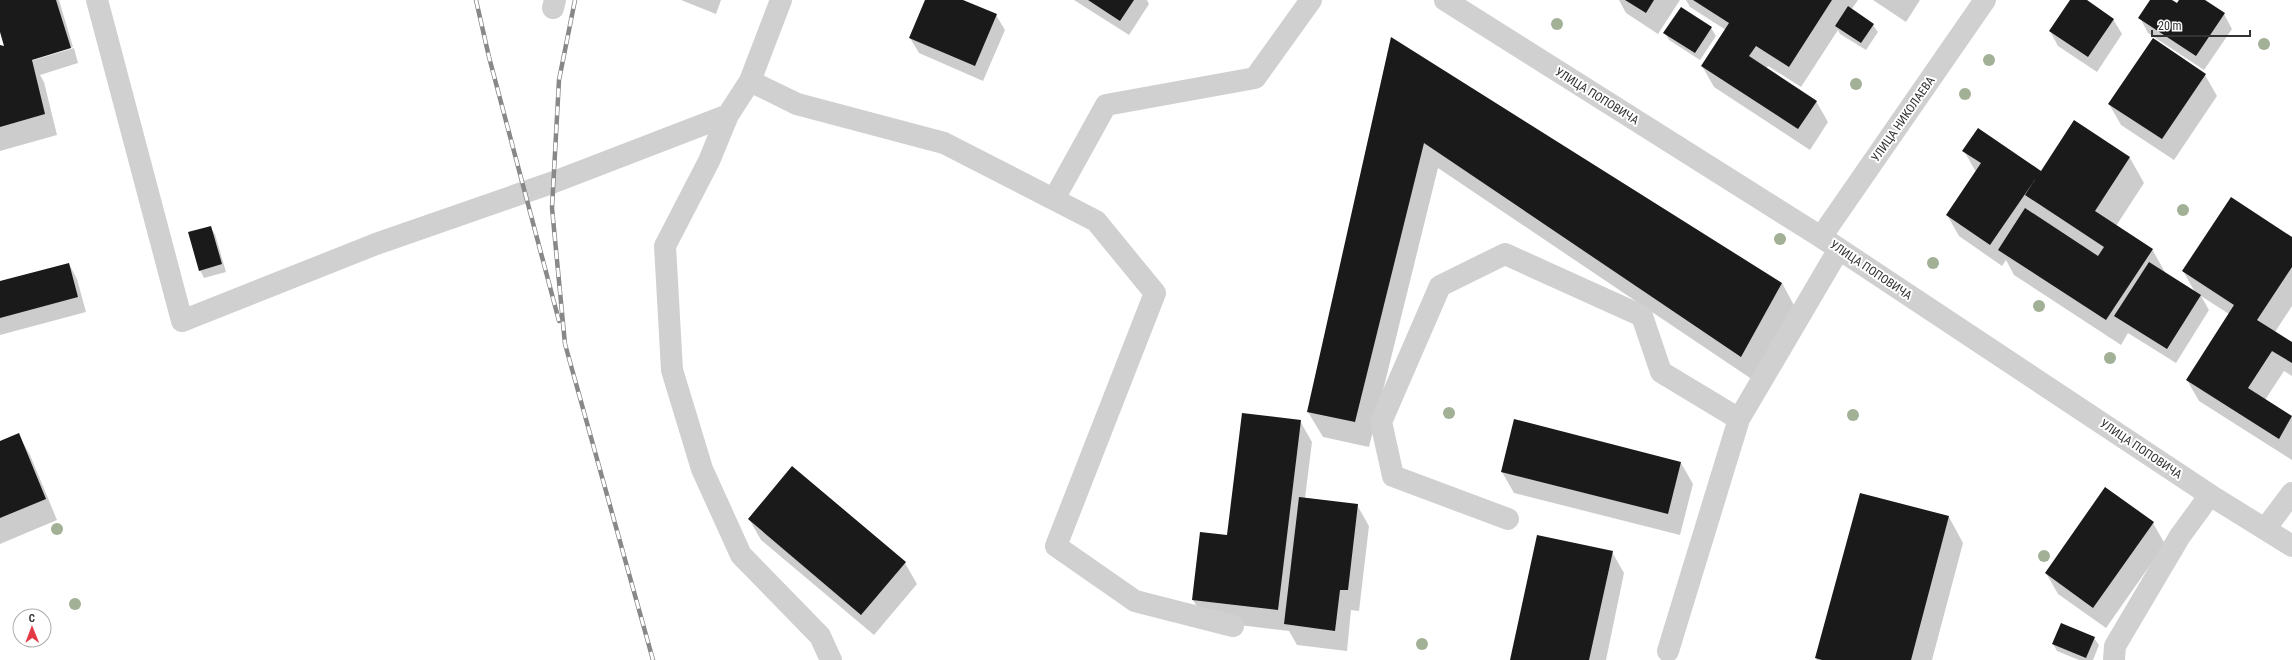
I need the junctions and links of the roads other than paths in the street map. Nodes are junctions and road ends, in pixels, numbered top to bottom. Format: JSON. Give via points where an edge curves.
{"nodes":[{"id":1,"x":97,"y":0,"type":"edge"},
{"id":2,"x":781,"y":0,"type":"edge"},
{"id":3,"x":1312,"y":0,"type":"edge"},
{"id":4,"x":1446,"y":0,"type":"edge"},
{"id":5,"x":1985,"y":0,"type":"edge"},
{"id":6,"x":750,"y":81,"type":"junction"},
{"id":7,"x":728,"y":115,"type":"junction"},
{"id":8,"x":1054,"y":199,"type":"junction"},
{"id":9,"x":1830,"y":243,"type":"junction"},
{"id":10,"x":1739,"y":419,"type":"junction"},
{"id":11,"x":2292,"y":492,"type":"edge"},
{"id":12,"x":2210,"y":495,"type":"junction"},
{"id":13,"x":1508,"y":519,"type":"dead end"},
{"id":14,"x":2265,"y":529,"type":"junction"},
{"id":15,"x":2292,"y":546,"type":"edge"},
{"id":16,"x":1233,"y":626,"type":"dead end"},
{"id":17,"x":1668,"y":651,"type":"dead end"},
{"id":18,"x":831,"y":660,"type":"edge"},
{"id":19,"x":2114,"y":660,"type":"edge"}],
"edges":[{"from":1,"to":7,"type":"street","via":[[182,321],[376,244],[554,182]]},
{"from":2,"to":6,"type":"street"},
{"from":3,"to":8,"type":"street","via":[[1255,78],[1106,106]]},
{"from":4,"to":9,"type":"street","name":"УЛИЦА ПОПОВИЧА"},
{"from":5,"to":9,"type":"street","name":"УЛИЦА НИКОЛАЕВА"},
{"from":6,"to":7,"type":"street"},
{"from":6,"to":8,"type":"street","via":[[797,104],[944,143]]},
{"from":7,"to":18,"type":"street","via":[[709,161],[665,246],[672,370],[702,470],[741,555],[820,636]]},
{"from":8,"to":16,"type":"street","via":[[1096,221],[1155,293],[1056,546],[1135,601]]},
{"from":9,"to":10,"type":"street","name":"УЛИЦА НИКОЛАЕВА"},
{"from":9,"to":12,"type":"street","name":"УЛИЦА ПОПОВИЧА"},
{"from":10,"to":13,"type":"street","via":[[1662,372],[1642,316],[1505,254],[1440,286],[1381,422],[1393,476]]},
{"from":10,"to":17,"type":"street","name":"УЛИЦА НИКОЛАЕВА"},
{"from":11,"to":14,"type":"street"},
{"from":12,"to":14,"type":"street","name":"УЛИЦА ПОПОВИЧА"},
{"from":12,"to":19,"type":"street","via":[[2180,536],[2116,646]]},
{"from":14,"to":15,"type":"street","name":"УЛИЦА ПОПОВИЧА"}]}
